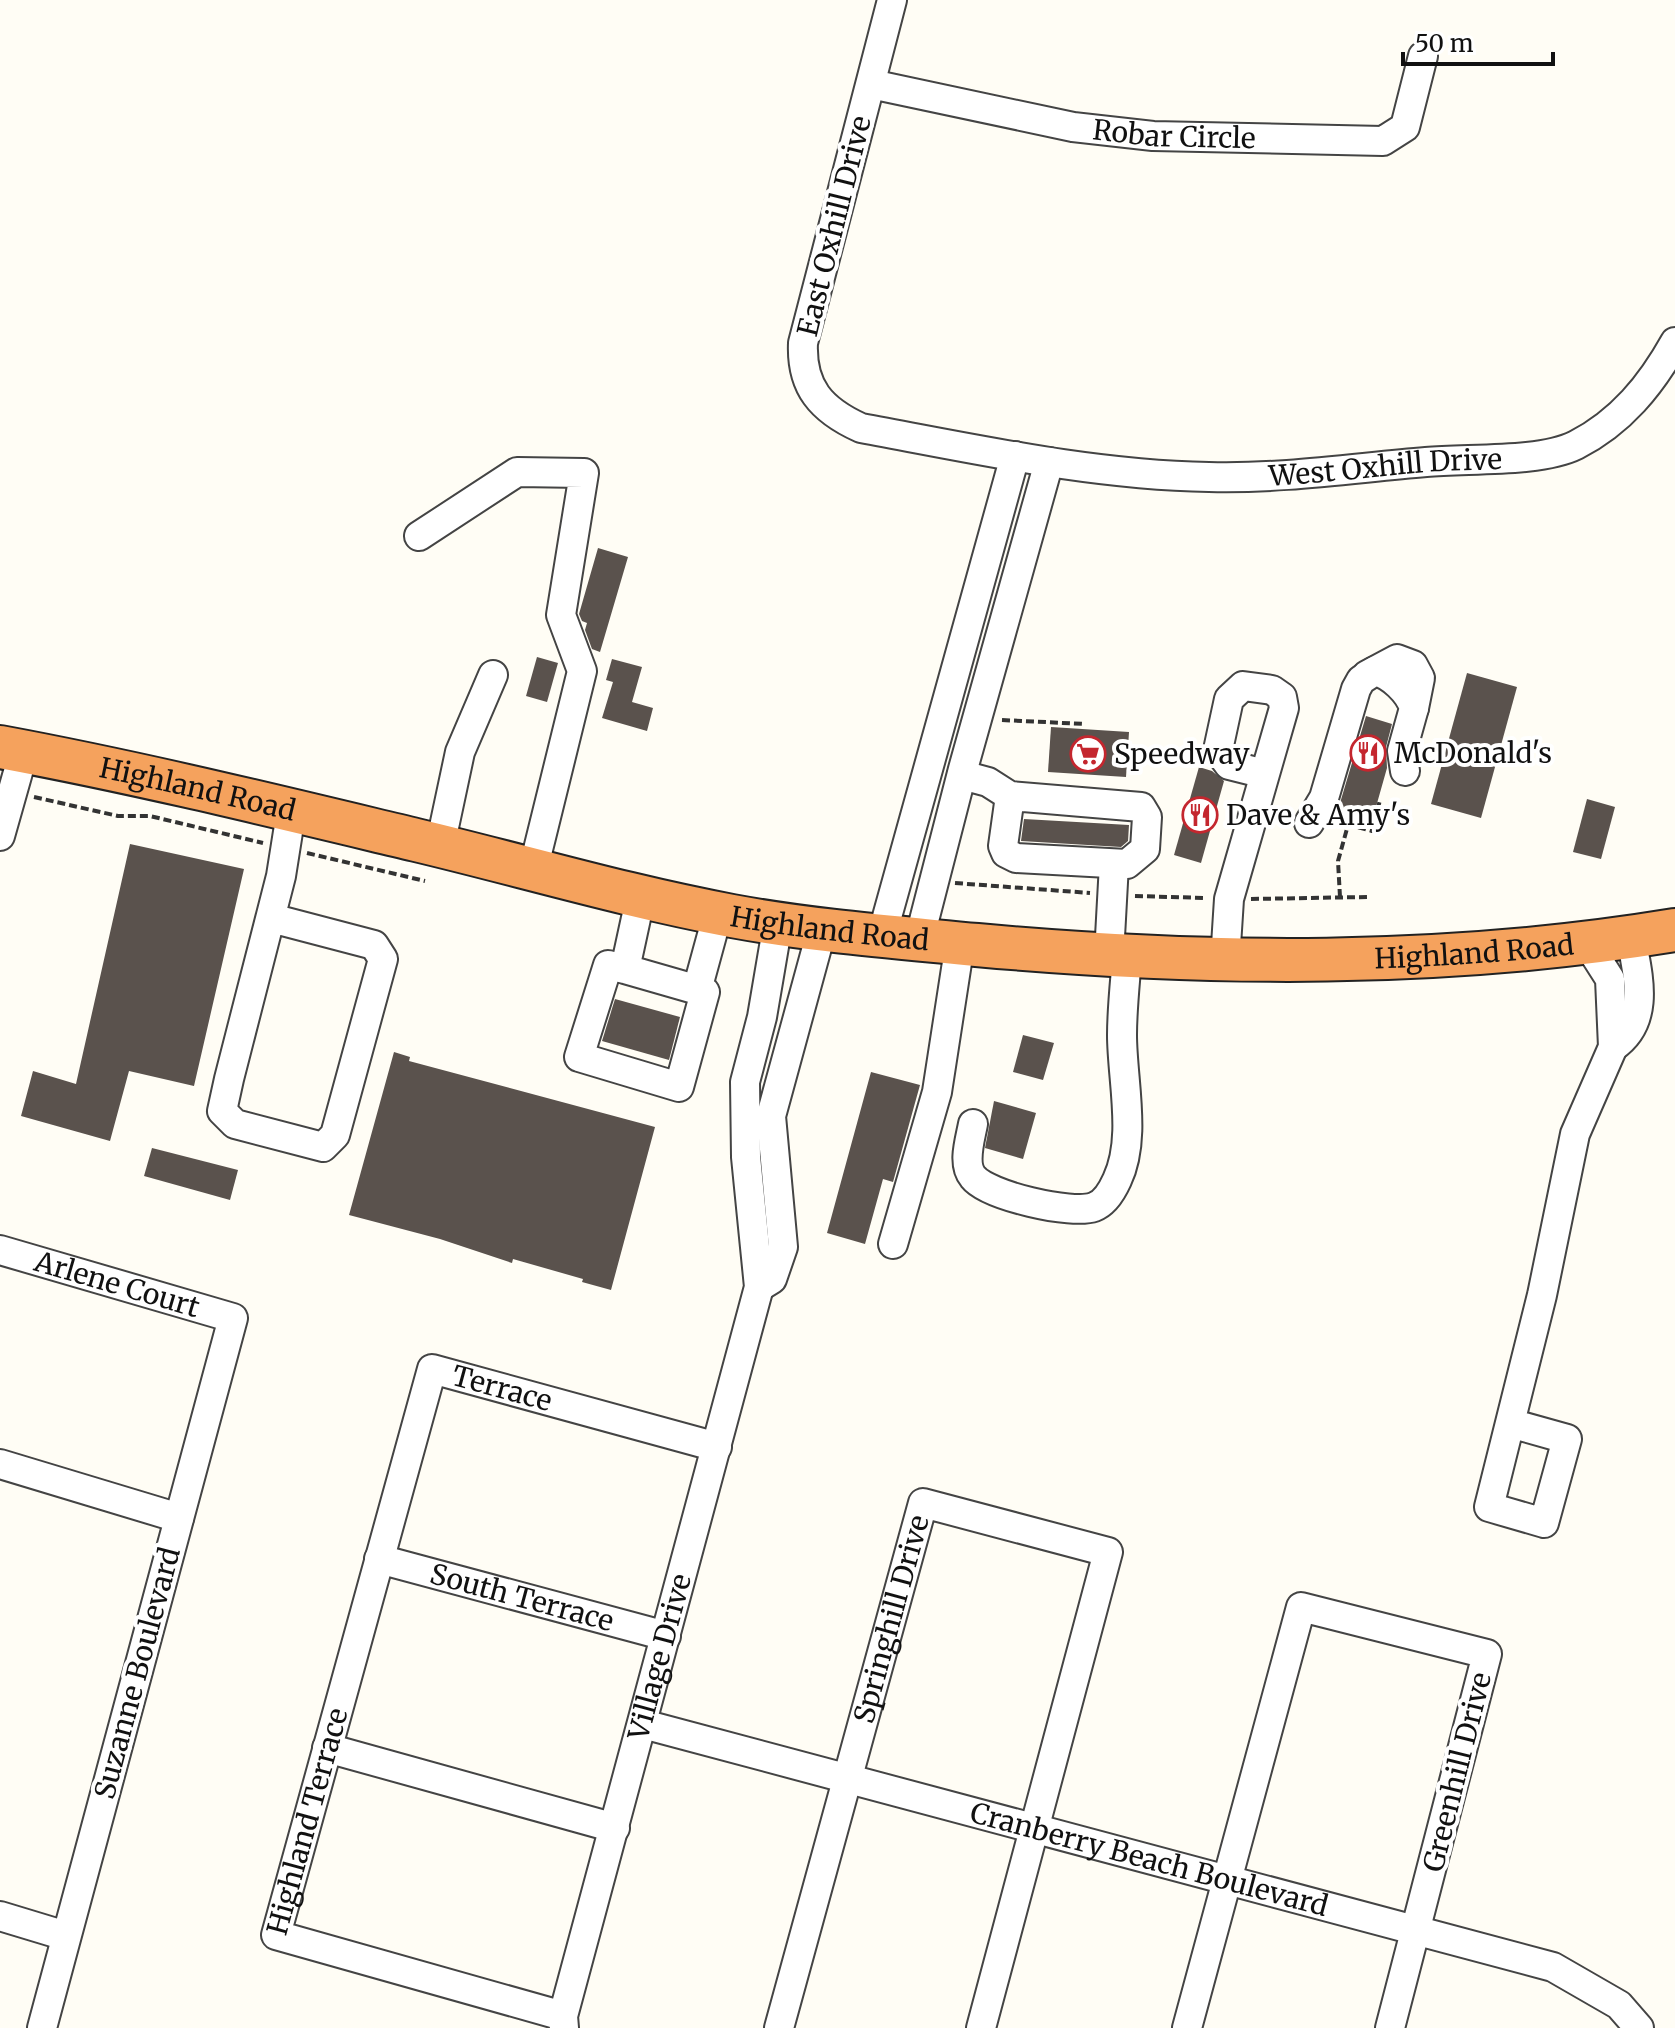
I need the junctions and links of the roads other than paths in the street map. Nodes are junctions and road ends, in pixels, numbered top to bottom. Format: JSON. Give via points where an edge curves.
{"nodes":[{"id":1,"x":892,"y":0,"type":"edge"},
{"id":2,"x":1423,"y":56,"type":"dead end"},
{"id":3,"x":871,"y":84,"type":"junction"},
{"id":4,"x":1675,"y":342,"type":"edge"},
{"id":5,"x":1015,"y":456,"type":"junction"},
{"id":6,"x":1049,"y":462,"type":"junction"},
{"id":7,"x":419,"y":536,"type":"dead end"},
{"id":8,"x":493,"y":675,"type":"dead end"},
{"id":9,"x":954,"y":676,"type":"junction"},
{"id":10,"x":989,"y":684,"type":"junction"},
{"id":11,"x":12,"y":749,"type":"edge"},
{"id":12,"x":930,"y":760,"type":"junction"},
{"id":13,"x":1405,"y":771,"type":"dead end"},
{"id":14,"x":962,"y":772,"type":"junction"},
{"id":15,"x":1265,"y":774,"type":"dead end"},
{"id":16,"x":1010,"y":796,"type":"junction"},
{"id":17,"x":1318,"y":821,"type":"road end"},
{"id":18,"x":288,"y":830,"type":"junction"},
{"id":19,"x":0,"y":836,"type":"edge"},
{"id":20,"x":432,"y":863,"type":"junction"},
{"id":21,"x":1114,"y":864,"type":"junction"},
{"id":22,"x":533,"y":870,"type":"junction"},
{"id":23,"x":641,"y":895,"type":"junction"},
{"id":24,"x":718,"y":913,"type":"junction"},
{"id":25,"x":271,"y":918,"type":"junction"},
{"id":26,"x":778,"y":923,"type":"junction"},
{"id":27,"x":822,"y":929,"type":"junction"},
{"id":28,"x":1675,"y":930,"type":"edge"},
{"id":29,"x":1631,"y":937,"type":"junction"},
{"id":30,"x":900,"y":938,"type":"junction"},
{"id":31,"x":960,"y":943,"type":"junction"},
{"id":32,"x":1587,"y":943,"type":"junction"},
{"id":33,"x":1118,"y":956,"type":"junction"},
{"id":34,"x":1225,"y":961,"type":"junction"},
{"id":35,"x":625,"y":969,"type":"junction"},
{"id":36,"x":697,"y":990,"type":"junction"},
{"id":37,"x":1613,"y":1047,"type":"junction"},
{"id":38,"x":973,"y":1124,"type":"dead end"},
{"id":39,"x":893,"y":1244,"type":"dead end"},
{"id":40,"x":0,"y":1250,"type":"edge"},
{"id":41,"x":759,"y":1287,"type":"junction"},
{"id":42,"x":233,"y":1318,"type":"joint"},
{"id":43,"x":1510,"y":1423,"type":"dead end"},
{"id":44,"x":717,"y":1447,"type":"junction"},
{"id":45,"x":0,"y":1464,"type":"edge"},
{"id":46,"x":179,"y":1518,"type":"junction"},
{"id":47,"x":379,"y":1559,"type":"junction"},
{"id":48,"x":666,"y":1636,"type":"junction"},
{"id":49,"x":643,"y":1724,"type":"junction"},
{"id":50,"x":327,"y":1748,"type":"junction"},
{"id":51,"x":847,"y":1777,"type":"junction"},
{"id":52,"x":615,"y":1828,"type":"junction"},
{"id":53,"x":1036,"y":1828,"type":"junction"},
{"id":54,"x":1228,"y":1879,"type":"junction"},
{"id":55,"x":0,"y":1916,"type":"edge"},
{"id":56,"x":1416,"y":1930,"type":"junction"},
{"id":57,"x":66,"y":1936,"type":"junction"},
{"id":58,"x":564,"y":2022,"type":"edge"},
{"id":59,"x":42,"y":2028,"type":"edge"},
{"id":60,"x":779,"y":2028,"type":"edge"},
{"id":61,"x":981,"y":2028,"type":"edge"},
{"id":62,"x":1187,"y":2028,"type":"edge"},
{"id":63,"x":1390,"y":2028,"type":"edge"},
{"id":64,"x":1639,"y":2028,"type":"edge"}],
"edges":[{"from":1,"to":3,"type":"street","name":"East Oxhill Drive"},
{"from":2,"to":3,"type":"street","name":"Robar Circle","via":[[1405,127],[1383,141],[1153,136],[1073,127]]},
{"from":3,"to":5,"type":"street","name":"East Oxhill Drive","via":[[803,343],[808,387],[823,406],[861,428]]},
{"from":4,"to":6,"type":"street","name":"West Oxhill Drive","via":[[1658,372],[1616,422],[1573,446],[1546,452],[1334,472],[1210,477]]},
{"from":5,"to":6,"type":"street","name":"East Oxhill Drive"},
{"from":5,"to":9,"type":"street"},
{"from":6,"to":10,"type":"street"},
{"from":7,"to":22,"type":"street","via":[[517,472],[584,473],[561,615],[582,671]]},
{"from":8,"to":20,"type":"street","via":[[460,752]]},
{"from":9,"to":10,"type":"street"},
{"from":9,"to":12,"type":"street"},
{"from":10,"to":14,"type":"street"},
{"from":11,"to":18,"type":"highway","name":"Highland Road"},
{"from":11,"to":19,"type":"street","via":[[14,792]]},
{"from":12,"to":14,"type":"street"},
{"from":12,"to":30,"type":"street"},
{"from":13,"to":17,"type":"street","via":[[1402,751],[1420,678],[1413,665],[1397,659],[1367,675],[1356,689]]},
{"from":14,"to":16,"type":"street"},
{"from":14,"to":30,"type":"street","via":[[933,883]]},
{"from":15,"to":34,"type":"street","via":[[1229,899]]},
{"from":16,"to":21,"type":"street","via":[[1006,853]]},
{"from":16,"to":21,"type":"street","via":[[1141,807],[1147,817],[1145,849],[1127,864]]},
{"from":18,"to":20,"type":"highway","name":"Highland Road"},
{"from":18,"to":25,"type":"street"},
{"from":20,"to":22,"type":"highway","name":"Highland Road"},
{"from":21,"to":33,"type":"street"},
{"from":22,"to":23,"type":"highway","name":"Highland Road"},
{"from":23,"to":24,"type":"highway","name":"Highland Road"},
{"from":23,"to":35,"type":"street"},
{"from":24,"to":26,"type":"highway","name":"Highland Road"},
{"from":24,"to":36,"type":"street"},
{"from":25,"to":25,"type":"street","via":[[222,1111],[235,1124],[323,1147],[335,1135],[383,959],[374,945]]},
{"from":26,"to":27,"type":"highway","name":"Highland Road"},
{"from":26,"to":41,"type":"street","name":"Village Drive","via":[[745,1082],[746,1157]]},
{"from":27,"to":30,"type":"highway","name":"Highland Road"},
{"from":27,"to":41,"type":"street","name":"Village Drive","via":[[771,1116],[783,1247],[772,1279]]},
{"from":28,"to":29,"type":"highway","name":"Highland Road"},
{"from":29,"to":32,"type":"highway","name":"Highland Road"},
{"from":29,"to":37,"type":"street","via":[[1639,983],[1638,1020]]},
{"from":30,"to":31,"type":"highway","name":"Highland Road"},
{"from":31,"to":33,"type":"highway","name":"Highland Road"},
{"from":31,"to":39,"type":"street","via":[[937,1092]]},
{"from":32,"to":34,"type":"highway","name":"Highland Road","via":[[1338,961]]},
{"from":32,"to":37,"type":"street","via":[[1610,979]]},
{"from":33,"to":34,"type":"highway","name":"Highland Road"},
{"from":33,"to":38,"type":"street","via":[[1126,1133],[1119,1177],[1108,1196],[1098,1206],[1082,1210],[1050,1207],[984,1187],[968,1166]]},
{"from":35,"to":36,"type":"street"},
{"from":35,"to":36,"type":"street","via":[[608,965],[579,1057],[679,1087],[705,992]]},
{"from":37,"to":43,"type":"street","via":[[1575,1134]]},
{"from":40,"to":42,"type":"street","name":"Arlene Court"},
{"from":41,"to":44,"type":"street","name":"Village Drive"},
{"from":42,"to":46,"type":"street","name":"Suzanne Boulevard"},
{"from":44,"to":47,"type":"street","name":"Terrace","via":[[432,1369]]},
{"from":44,"to":48,"type":"street","name":"Village Drive"},
{"from":45,"to":46,"type":"street"},
{"from":46,"to":57,"type":"street","name":"Suzanne Boulevard"},
{"from":47,"to":48,"type":"street","name":"South Terrace"},
{"from":47,"to":50,"type":"street","name":"Highland Terrace"},
{"from":48,"to":49,"type":"street","name":"Village Drive"},
{"from":49,"to":51,"type":"street","name":"Cranberry Beach Boulevard"},
{"from":49,"to":52,"type":"street","name":"Village Drive"},
{"from":50,"to":52,"type":"street"},
{"from":50,"to":58,"type":"street","name":"Highland Terrace","via":[[276,1935]]},
{"from":51,"to":53,"type":"street","name":"Cranberry Beach Boulevard"},
{"from":51,"to":53,"type":"street","name":"Springhill Drive","via":[[923,1503],[1108,1552]]},
{"from":51,"to":60,"type":"street"},
{"from":52,"to":58,"type":"street","name":"Village Drive"},
{"from":53,"to":54,"type":"street","name":"Cranberry Beach Boulevard"},
{"from":53,"to":61,"type":"street"},
{"from":54,"to":56,"type":"street","name":"Cranberry Beach Boulevard"},
{"from":54,"to":56,"type":"street","name":"Greenhill Drive","via":[[1301,1607],[1487,1654]]},
{"from":54,"to":62,"type":"street"},
{"from":55,"to":57,"type":"street"},
{"from":56,"to":63,"type":"street"},
{"from":56,"to":64,"type":"street","name":"Cranberry Beach Boulevard","via":[[1553,1967],[1619,2005]]},
{"from":57,"to":59,"type":"street","name":"Suzanne Boulevard"}]}
